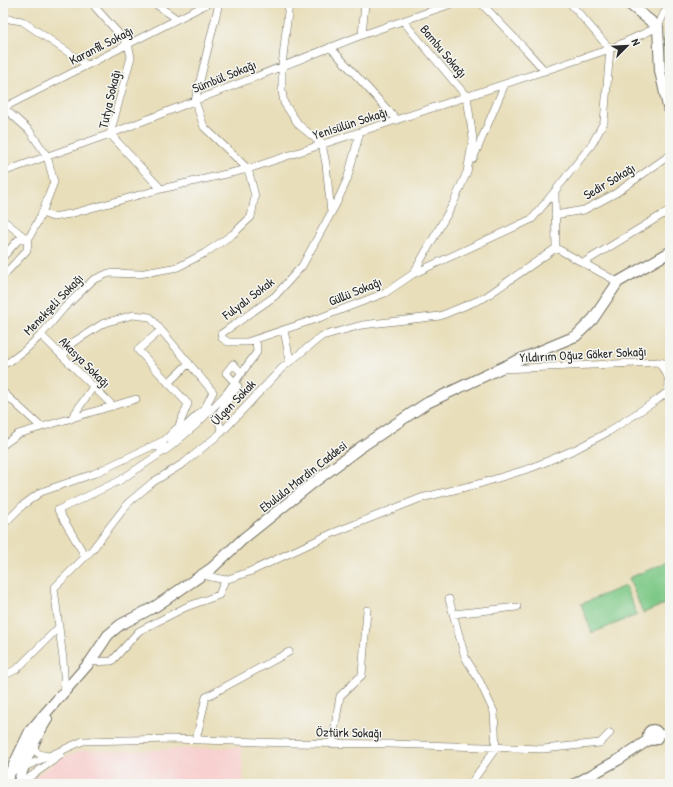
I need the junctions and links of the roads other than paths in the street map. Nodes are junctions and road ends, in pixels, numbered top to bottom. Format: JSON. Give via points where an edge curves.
{"nodes":[{"id":1,"x":96,"y":3,"type":"edge"},
{"id":2,"x":154,"y":3,"type":"edge"},
{"id":3,"x":209,"y":3,"type":"edge"},
{"id":4,"x":219,"y":3,"type":"edge"},
{"id":5,"x":289,"y":3,"type":"edge"},
{"id":6,"x":365,"y":3,"type":"edge"},
{"id":7,"x":454,"y":3,"type":"edge"},
{"id":8,"x":480,"y":3,"type":"edge"},
{"id":9,"x":570,"y":3,"type":"edge"},
{"id":10,"x":628,"y":3,"type":"edge"},
{"id":11,"x":434,"y":6,"type":"edge"},
{"id":12,"x":670,"y":8,"type":"edge"},
{"id":13,"x":3,"y":18,"type":"edge"},
{"id":14,"x":177,"y":19,"type":"junction"},
{"id":15,"x":403,"y":21,"type":"junction"},
{"id":16,"x":658,"y":27,"type":"junction"},
{"id":17,"x":362,"y":35,"type":"junction"},
{"id":18,"x":128,"y":44,"type":"junction"},
{"id":19,"x":330,"y":47,"type":"junction"},
{"id":20,"x":610,"y":49,"type":"junction"},
{"id":21,"x":87,"y":65,"type":"junction"},
{"id":22,"x":282,"y":66,"type":"junction"},
{"id":23,"x":544,"y":71,"type":"junction"},
{"id":24,"x":505,"y":84,"type":"junction"},
{"id":25,"x":466,"y":97,"type":"junction"},
{"id":26,"x":195,"y":100,"type":"junction"},
{"id":27,"x":3,"y":108,"type":"edge"},
{"id":28,"x":670,"y":110,"type":"edge"},
{"id":29,"x":397,"y":120,"type":"junction"},
{"id":30,"x":360,"y":132,"type":"junction"},
{"id":31,"x":110,"y":134,"type":"junction"},
{"id":32,"x":322,"y":144,"type":"junction"},
{"id":33,"x":670,"y":155,"type":"edge"},
{"id":34,"x":47,"y":156,"type":"junction"},
{"id":35,"x":248,"y":169,"type":"junction"},
{"id":36,"x":3,"y":172,"type":"edge"},
{"id":37,"x":467,"y":172,"type":"junction"},
{"id":38,"x":161,"y":189,"type":"junction"},
{"id":39,"x":555,"y":192,"type":"junction"},
{"id":40,"x":670,"y":210,"type":"edge"},
{"id":41,"x":42,"y":213,"type":"junction"},
{"id":42,"x":330,"y":213,"type":"junction"},
{"id":43,"x":555,"y":215,"type":"junction"},
{"id":44,"x":3,"y":220,"type":"edge"},
{"id":45,"x":28,"y":240,"type":"junction"},
{"id":46,"x":556,"y":248,"type":"junction"},
{"id":47,"x":670,"y":252,"type":"edge"},
{"id":48,"x":3,"y":257,"type":"edge"},
{"id":49,"x":583,"y":263,"type":"junction"},
{"id":50,"x":414,"y":274,"type":"junction"},
{"id":51,"x":3,"y":276,"type":"edge"},
{"id":52,"x":618,"y":282,"type":"junction"},
{"id":53,"x":161,"y":330,"type":"junction"},
{"id":54,"x":284,"y":330,"type":"junction"},
{"id":55,"x":41,"y":335,"type":"junction"},
{"id":56,"x":256,"y":339,"type":"junction"},
{"id":57,"x":247,"y":342,"type":"joint"},
{"id":58,"x":63,"y":356,"type":"junction"},
{"id":59,"x":290,"y":361,"type":"junction"},
{"id":60,"x":658,"y":362,"type":"junction"},
{"id":61,"x":189,"y":363,"type":"junction"},
{"id":62,"x":3,"y":364,"type":"edge"},
{"id":63,"x":670,"y":364,"type":"edge"},
{"id":64,"x":497,"y":370,"type":"junction"},
{"id":65,"x":242,"y":373,"type":"junction"},
{"id":66,"x":168,"y":383,"type":"junction"},
{"id":67,"x":235,"y":383,"type":"junction"},
{"id":68,"x":93,"y":387,"type":"junction"},
{"id":69,"x":669,"y":391,"type":"edge"},
{"id":70,"x":3,"y":392,"type":"edge"},
{"id":71,"x":136,"y":399,"type":"dead end"},
{"id":72,"x":113,"y":406,"type":"junction"},
{"id":73,"x":72,"y":418,"type":"junction"},
{"id":74,"x":179,"y":426,"type":"junction"},
{"id":75,"x":41,"y":427,"type":"junction"},
{"id":76,"x":222,"y":432,"type":"junction"},
{"id":77,"x":174,"y":437,"type":"junction"},
{"id":78,"x":3,"y":445,"type":"edge"},
{"id":79,"x":148,"y":447,"type":"junction"},
{"id":80,"x":170,"y":447,"type":"junction"},
{"id":81,"x":3,"y":525,"type":"edge"},
{"id":82,"x":85,"y":556,"type":"junction"},
{"id":83,"x":203,"y":575,"type":"junction"},
{"id":84,"x":225,"y":580,"type":"junction"},
{"id":85,"x":449,"y":599,"type":"dead end"},
{"id":86,"x":517,"y":607,"type":"dead end"},
{"id":87,"x":367,"y":610,"type":"dead end"},
{"id":88,"x":453,"y":614,"type":"junction"},
{"id":89,"x":59,"y":627,"type":"junction"},
{"id":90,"x":289,"y":652,"type":"dead end"},
{"id":91,"x":90,"y":662,"type":"junction"},
{"id":92,"x":3,"y":676,"type":"edge"},
{"id":93,"x":62,"y":695,"type":"junction"},
{"id":94,"x":670,"y":732,"type":"edge"},
{"id":95,"x":610,"y":733,"type":"dead end"},
{"id":96,"x":654,"y":737,"type":"joint"},
{"id":97,"x":196,"y":740,"type":"junction"},
{"id":98,"x":82,"y":741,"type":"junction"},
{"id":99,"x":33,"y":744,"type":"junction"},
{"id":100,"x":332,"y":744,"type":"junction"},
{"id":101,"x":496,"y":748,"type":"junction"},
{"id":102,"x":50,"y":756,"type":"junction"},
{"id":103,"x":22,"y":768,"type":"junction"},
{"id":104,"x":7,"y":780,"type":"edge"},
{"id":105,"x":19,"y":784,"type":"edge"},
{"id":106,"x":469,"y":784,"type":"edge"},
{"id":107,"x":575,"y":784,"type":"edge"}],
"edges":[{"from":1,"to":18,"type":"street","via":[[94,7]]},
{"from":2,"to":14,"type":"street"},
{"from":3,"to":14,"type":"street","name":"Karanfil Sokağı"},
{"from":4,"to":26,"type":"street"},
{"from":5,"to":22,"type":"street"},
{"from":6,"to":17,"type":"street"},
{"from":7,"to":11,"type":"street","name":"Sümbül Sokağı"},
{"from":8,"to":23,"type":"street"},
{"from":9,"to":20,"type":"street"},
{"from":10,"to":16,"type":"street"},
{"from":11,"to":15,"type":"street","name":"Sümbül Sokağı"},
{"from":12,"to":16,"type":"street","via":[[664,13]]},
{"from":13,"to":21,"type":"street","via":[[22,20]]},
{"from":14,"to":18,"type":"street","name":"Karanfil Sokağı"},
{"from":15,"to":17,"type":"street","name":"Sümbül Sokağı"},
{"from":15,"to":25,"type":"street","name":"Bambu Sokağı"},
{"from":16,"to":20,"type":"street","name":"Yenisülün Sokağı"},
{"from":16,"to":28,"type":"street","via":[[660,71]]},
{"from":17,"to":19,"type":"street","name":"Sümbül Sokağı"},
{"from":18,"to":21,"type":"street","name":"Karanfil Sokağı"},
{"from":18,"to":31,"type":"street","name":"Tutya Sokağı","via":[[131,57]]},
{"from":19,"to":22,"type":"street","name":"Sümbül Sokağı"},
{"from":19,"to":29,"type":"street"},
{"from":20,"to":23,"type":"street","name":"Yenisülün Sokağı"},
{"from":20,"to":39,"type":"street","via":[[604,122],[592,144]]},
{"from":21,"to":27,"type":"street","name":"Karanfil Sokağı"},
{"from":22,"to":26,"type":"street","name":"Sümbül Sokağı"},
{"from":22,"to":32,"type":"street","via":[[284,103],[298,125]]},
{"from":23,"to":24,"type":"street","name":"Yenisülün Sokağı"},
{"from":24,"to":25,"type":"street","name":"Yenisülün Sokağı"},
{"from":24,"to":37,"type":"street","name":"Güllü Sokağı"},
{"from":25,"to":29,"type":"street","name":"Yenisülün Sokağı"},
{"from":25,"to":37,"type":"street","name":"Güllü Sokağı","via":[[473,139]]},
{"from":26,"to":31,"type":"street","name":"Sümbül Sokağı"},
{"from":26,"to":35,"type":"street","via":[[204,127]]},
{"from":27,"to":34,"type":"street","name":"Karanfil Sokağı","via":[[29,130]]},
{"from":29,"to":30,"type":"street","name":"Yenisülün Sokağı"},
{"from":30,"to":32,"type":"street","name":"Yenisülün Sokağı"},
{"from":30,"to":42,"type":"street","via":[[347,180]]},
{"from":31,"to":34,"type":"street","name":"Sümbül Sokağı"},
{"from":31,"to":38,"type":"street","name":"Tutya Sokağı"},
{"from":32,"to":35,"type":"street","name":"Yenisülün Sokağı"},
{"from":32,"to":42,"type":"street"},
{"from":33,"to":43,"type":"street","name":"Sedir Sokağı","via":[[616,193],[584,210]]},
{"from":34,"to":36,"type":"street","name":"Sümbül Sokağı"},
{"from":34,"to":41,"type":"street","name":"Karanfil Sokağı","via":[[54,182]]},
{"from":35,"to":38,"type":"street","name":"Yenisülün Sokağı"},
{"from":35,"to":55,"type":"street","name":"Menekşeli Sokağı","via":[[255,196],[251,217],[233,234],[178,267],[139,274],[109,274],[92,280]]},
{"from":37,"to":50,"type":"street","name":"Güllü Sokağı","via":[[453,204]]},
{"from":38,"to":41,"type":"street","name":"Yenisülün Sokağı","via":[[70,214],[53,217]]},
{"from":39,"to":43,"type":"street"},
{"from":39,"to":50,"type":"street","via":[[532,219]]},
{"from":40,"to":49,"type":"street"},
{"from":41,"to":45,"type":"street","name":"Karanfil Sokağı"},
{"from":42,"to":57,"type":"street","name":"Fulyalı Sokak","via":[[302,266],[275,296],[221,334],[228,342]]},
{"from":43,"to":46,"type":"street"},
{"from":44,"to":45,"type":"street"},
{"from":45,"to":48,"type":"street","via":[[18,240]]},
{"from":45,"to":51,"type":"street","name":"Karanfil Sokağı","via":[[27,250]]},
{"from":46,"to":49,"type":"street"},
{"from":46,"to":59,"type":"street","name":"Ülgen Sokak","via":[[484,298],[440,316],[362,325],[322,336]]},
{"from":47,"to":52,"type":"street","name":"Ebulula Mardin Caddesi"},
{"from":49,"to":52,"type":"street"},
{"from":50,"to":54,"type":"street","name":"Güllü Sokağı","via":[[385,293]]},
{"from":52,"to":64,"type":"street","name":"Ebulula Mardin Caddesi","via":[[593,319],[576,336]]},
{"from":53,"to":58,"type":"street","via":[[150,317],[133,314],[104,323],[72,343]]},
{"from":53,"to":61,"type":"street"},
{"from":53,"to":66,"type":"street","via":[[138,350]]},
{"from":54,"to":56,"type":"street","name":"Güllü Sokağı"},
{"from":54,"to":59,"type":"street"},
{"from":55,"to":58,"type":"street","name":"Akasya Sokağı"},
{"from":55,"to":62,"type":"street","name":"Menekşeli Sokağı","via":[[24,351]]},
{"from":56,"to":57,"type":"street","name":"Güllü Sokağı"},
{"from":56,"to":65,"type":"street","via":[[258,352]]},
{"from":58,"to":68,"type":"street","name":"Akasya Sokağı"},
{"from":59,"to":76,"type":"street","name":"Ülgen Sokak"},
{"from":60,"to":63,"type":"street","name":"Yıldırım Oğuz Göker Sokağı"},
{"from":60,"to":64,"type":"street","name":"Yıldırım Oğuz Göker Sokağı"},
{"from":60,"to":69,"type":"street","via":[[668,375]]},
{"from":61,"to":66,"type":"street"},
{"from":61,"to":77,"type":"street","via":[[213,392],[205,408]]},
{"from":64,"to":83,"type":"street","name":"Ebulula Mardin Caddesi","via":[[427,402],[361,447],[244,538]]},
{"from":65,"to":67,"type":"street"},
{"from":65,"to":67,"type":"street","via":[[233,364],[226,373]]},
{"from":66,"to":74,"type":"street","via":[[188,404]]},
{"from":67,"to":76,"type":"street","via":[[238,386],[217,416]]},
{"from":67,"to":80,"type":"street","via":[[197,424]]},
{"from":68,"to":72,"type":"street","name":"Akasya Sokağı"},
{"from":68,"to":73,"type":"street"},
{"from":69,"to":84,"type":"street","via":[[608,432],[576,449],[531,468],[421,498]]},
{"from":70,"to":75,"type":"street"},
{"from":71,"to":72,"type":"street"},
{"from":72,"to":73,"type":"street"},
{"from":73,"to":75,"type":"street"},
{"from":74,"to":77,"type":"street"},
{"from":74,"to":79,"type":"street","via":[[165,440]]},
{"from":75,"to":78,"type":"street","via":[[18,434]]},
{"from":76,"to":82,"type":"street","name":"Ülgen Sokak","via":[[128,503]]},
{"from":77,"to":80,"type":"street"},
{"from":79,"to":80,"type":"street"},
{"from":79,"to":81,"type":"street","via":[[93,474],[41,492]]},
{"from":80,"to":82,"type":"street","via":[[119,481],[58,510]]},
{"from":82,"to":89,"type":"street","name":"Ülgen Sokak","via":[[54,588]]},
{"from":83,"to":84,"type":"street"},
{"from":83,"to":91,"type":"street","name":"Ebulula Mardin Caddesi","via":[[156,606],[120,625],[108,635]]},
{"from":84,"to":91,"type":"street","via":[[219,595],[186,607],[139,631],[112,661]]},
{"from":85,"to":88,"type":"street"},
{"from":86,"to":88,"type":"street"},
{"from":87,"to":100,"type":"street","via":[[362,675],[340,696]]},
{"from":88,"to":101,"type":"street","via":[[465,657],[494,712]]},
{"from":89,"to":92,"type":"street","via":[[17,669]]},
{"from":89,"to":93,"type":"street","name":"Ülgen Sokak","via":[[63,659]]},
{"from":90,"to":97,"type":"street","via":[[206,697]]},
{"from":91,"to":93,"type":"street","name":"Ebulula Mardin Caddesi"},
{"from":93,"to":99,"type":"street"},
{"from":93,"to":104,"type":"street","name":"Ebulula Mardin Caddesi","via":[[30,731]]},
{"from":94,"to":96,"type":"street"},
{"from":95,"to":101,"type":"street","name":"Öztürk Sokağı","via":[[600,743],[543,749]]},
{"from":96,"to":107,"type":"street"},
{"from":97,"to":98,"type":"street","name":"Öztürk Sokağı"},
{"from":97,"to":100,"type":"street","name":"Öztürk Sokağı"},
{"from":98,"to":102,"type":"street","name":"Öztürk Sokağı"},
{"from":98,"to":105,"type":"street"},
{"from":99,"to":102,"type":"street","via":[[35,751]]},
{"from":99,"to":103,"type":"street"},
{"from":100,"to":101,"type":"street","name":"Öztürk Sokağı"},
{"from":101,"to":106,"type":"street"},
{"from":102,"to":103,"type":"street","name":"Öztürk Sokağı"},
{"from":103,"to":104,"type":"street","name":"Öztürk Sokağı"},
{"from":103,"to":105,"type":"street"}]}
